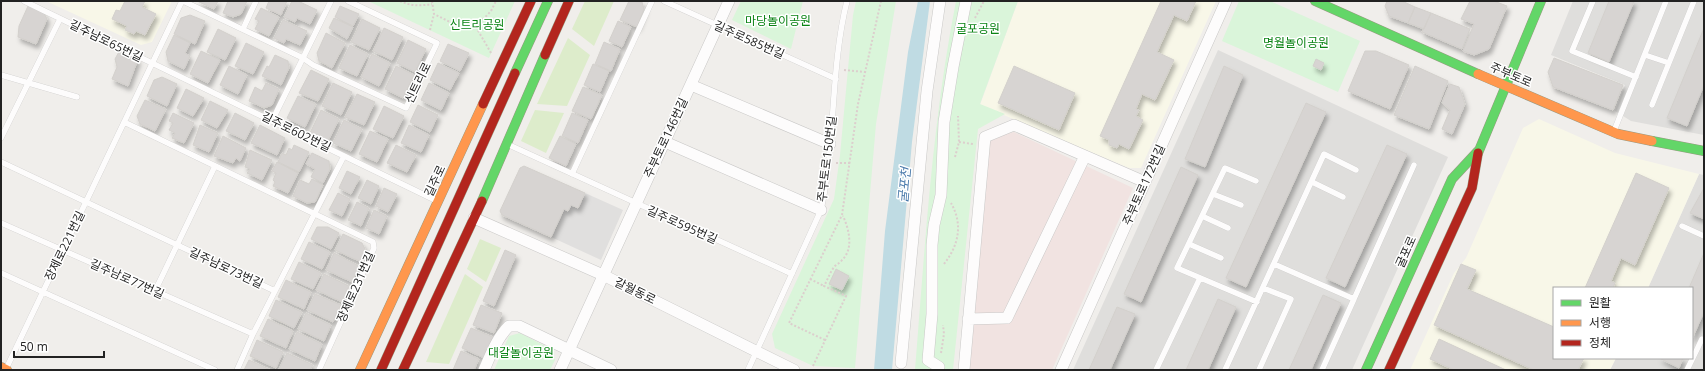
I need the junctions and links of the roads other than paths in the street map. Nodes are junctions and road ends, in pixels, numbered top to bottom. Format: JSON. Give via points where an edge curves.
{"nodes":[{"id":1,"x":24,"y":1,"type":"edge"},
{"id":2,"x":182,"y":1,"type":"edge"},
{"id":3,"x":256,"y":1,"type":"edge"},
{"id":4,"x":331,"y":1,"type":"edge"},
{"id":5,"x":348,"y":1,"type":"edge"},
{"id":6,"x":531,"y":1,"type":"edge"},
{"id":7,"x":548,"y":1,"type":"edge"},
{"id":8,"x":569,"y":1,"type":"edge"},
{"id":9,"x":652,"y":1,"type":"edge"},
{"id":10,"x":664,"y":1,"type":"edge"},
{"id":11,"x":730,"y":1,"type":"edge"},
{"id":12,"x":847,"y":1,"type":"edge"},
{"id":13,"x":940,"y":1,"type":"edge"},
{"id":14,"x":966,"y":1,"type":"edge"},
{"id":15,"x":1226,"y":1,"type":"edge"},
{"id":16,"x":1315,"y":1,"type":"edge"},
{"id":17,"x":1541,"y":1,"type":"edge"},
{"id":18,"x":1593,"y":1,"type":"edge"},
{"id":19,"x":1666,"y":1,"type":"edge"},
{"id":20,"x":1694,"y":1,"type":"edge"},
{"id":21,"x":60,"y":19,"type":"junction"},
{"id":22,"x":718,"y":27,"type":"junction"},
{"id":23,"x":243,"y":29,"type":"junction"},
{"id":24,"x":1645,"y":55,"type":"junction"},
{"id":25,"x":303,"y":58,"type":"junction"},
{"id":26,"x":152,"y":63,"type":"junction"},
{"id":27,"x":1669,"y":63,"type":"junction"},
{"id":28,"x":1,"y":75,"type":"edge"},
{"id":29,"x":1636,"y":77,"type":"junction"},
{"id":30,"x":836,"y":79,"type":"junction"},
{"id":31,"x":28,"y":83,"type":"junction"},
{"id":32,"x":691,"y":85,"type":"junction"},
{"id":33,"x":1505,"y":86,"type":"junction"},
{"id":34,"x":77,"y":97,"type":"dead end"},
{"id":35,"x":1652,"y":105,"type":"dead end"},
{"id":36,"x":272,"y":121,"type":"junction"},
{"id":37,"x":124,"y":122,"type":"junction"},
{"id":38,"x":1614,"y":132,"type":"junction"},
{"id":39,"x":1,"y":138,"type":"edge"},
{"id":40,"x":665,"y":142,"type":"junction"},
{"id":41,"x":507,"y":144,"type":"junction"},
{"id":42,"x":830,"y":144,"type":"junction"},
{"id":43,"x":1478,"y":151,"type":"junction"},
{"id":44,"x":1704,"y":151,"type":"edge"},
{"id":45,"x":344,"y":156,"type":"junction"},
{"id":46,"x":1085,"y":156,"type":"junction"},
{"id":47,"x":1,"y":162,"type":"edge"},
{"id":48,"x":215,"y":166,"type":"junction"},
{"id":49,"x":1414,"y":166,"type":"dead end"},
{"id":50,"x":1356,"y":170,"type":"dead end"},
{"id":51,"x":572,"y":174,"type":"junction"},
{"id":52,"x":1256,"y":181,"type":"dead end"},
{"id":53,"x":1145,"y":182,"type":"junction"},
{"id":54,"x":1312,"y":182,"type":"junction"},
{"id":55,"x":1213,"y":194,"type":"junction"},
{"id":56,"x":1343,"y":197,"type":"dead end"},
{"id":57,"x":85,"y":202,"type":"junction"},
{"id":58,"x":439,"y":202,"type":"junction"},
{"id":59,"x":636,"y":204,"type":"junction"},
{"id":60,"x":1241,"y":205,"type":"dead end"},
{"id":61,"x":821,"y":210,"type":"junction"},
{"id":62,"x":314,"y":214,"type":"junction"},
{"id":63,"x":1202,"y":216,"type":"junction"},
{"id":64,"x":474,"y":218,"type":"junction"},
{"id":65,"x":1,"y":223,"type":"edge"},
{"id":66,"x":1682,"y":226,"type":"dead end"},
{"id":67,"x":1228,"y":228,"type":"dead end"},
{"id":68,"x":1704,"y":236,"type":"edge"},
{"id":69,"x":1189,"y":244,"type":"junction"},
{"id":70,"x":177,"y":245,"type":"junction"},
{"id":71,"x":62,"y":250,"type":"junction"},
{"id":72,"x":1221,"y":258,"type":"dead end"},
{"id":73,"x":1274,"y":264,"type":"junction"},
{"id":74,"x":1,"y":273,"type":"edge"},
{"id":75,"x":792,"y":274,"type":"junction"},
{"id":76,"x":603,"y":275,"type":"junction"},
{"id":77,"x":1200,"y":278,"type":"junction"},
{"id":78,"x":1263,"y":288,"type":"junction"},
{"id":79,"x":43,"y":291,"type":"junction"},
{"id":80,"x":155,"y":291,"type":"junction"},
{"id":81,"x":275,"y":291,"type":"junction"},
{"id":82,"x":1354,"y":299,"type":"junction"},
{"id":83,"x":1256,"y":302,"type":"junction"},
{"id":84,"x":968,"y":319,"type":"junction"},
{"id":85,"x":253,"y":334,"type":"junction"},
{"id":86,"x":1703,"y":338,"type":"edge"},
{"id":87,"x":569,"y":350,"type":"junction"},
{"id":88,"x":756,"y":351,"type":"junction"},
{"id":89,"x":901,"y":364,"type":"dead end"},
{"id":90,"x":939,"y":367,"type":"dead end"},
{"id":91,"x":5,"y":369,"type":"edge"},
{"id":92,"x":215,"y":370,"type":"edge"},
{"id":93,"x":237,"y":370,"type":"edge"},
{"id":94,"x":319,"y":370,"type":"edge"},
{"id":95,"x":360,"y":370,"type":"edge"},
{"id":96,"x":381,"y":370,"type":"edge"},
{"id":97,"x":403,"y":370,"type":"edge"},
{"id":98,"x":484,"y":370,"type":"edge"},
{"id":99,"x":560,"y":370,"type":"edge"},
{"id":100,"x":611,"y":370,"type":"edge"},
{"id":101,"x":748,"y":370,"type":"edge"},
{"id":102,"x":794,"y":370,"type":"edge"},
{"id":103,"x":964,"y":370,"type":"edge"},
{"id":104,"x":1061,"y":370,"type":"edge"},
{"id":105,"x":1156,"y":370,"type":"edge"},
{"id":106,"x":1226,"y":370,"type":"edge"},
{"id":107,"x":1259,"y":370,"type":"edge"},
{"id":108,"x":1322,"y":370,"type":"edge"},
{"id":109,"x":1366,"y":370,"type":"edge"},
{"id":110,"x":1389,"y":370,"type":"edge"},
{"id":111,"x":1688,"y":370,"type":"edge"}],
"edges":[{"from":1,"to":21,"type":"lane","name":"길주남로65번길"},
{"from":2,"to":23,"type":"lane","name":"신트리로"},
{"from":2,"to":26,"type":"lane","name":"장제로221번길"},
{"from":3,"to":23,"type":"lane"},
{"from":4,"to":25,"type":"lane"},
{"from":5,"to":25,"type":"lane","name":"신트리로","via":[[437,43],[406,108],[312,65]]},
{"from":6,"to":58,"type":"main road","name":"길주로"},
{"from":7,"to":96,"type":"main road"},
{"from":8,"to":41,"type":"main road"},
{"from":9,"to":51,"type":"lane"},
{"from":10,"to":22,"type":"lane","name":"길주로585번길"},
{"from":11,"to":22,"type":"street","name":"주부토로146번길"},
{"from":12,"to":30,"type":"lane","name":"주부토로150번길"},
{"from":13,"to":89,"type":"street","via":[[927,91]]},
{"from":14,"to":90,"type":"street","via":[[953,95],[944,122],[941,195],[932,245],[932,309],[928,360]]},
{"from":15,"to":53,"type":"street","name":"주부토로172번길"},
{"from":16,"to":33,"type":"main road","name":"주부토로"},
{"from":17,"to":33,"type":"main road","name":"굴포로"},
{"from":18,"to":29,"type":"lane","via":[[1572,51]]},
{"from":19,"to":24,"type":"lane"},
{"from":20,"to":27,"type":"lane"},
{"from":21,"to":26,"type":"lane","name":"길주남로65번길"},
{"from":21,"to":31,"type":"lane","name":"길주남로65번길"},
{"from":22,"to":30,"type":"lane","name":"길주로585번길"},
{"from":22,"to":32,"type":"street","name":"주부토로146번길"},
{"from":23,"to":25,"type":"lane","name":"신트리로"},
{"from":24,"to":27,"type":"lane"},
{"from":24,"to":29,"type":"lane"},
{"from":25,"to":36,"type":"lane"},
{"from":26,"to":36,"type":"lane","name":"길주로602번길"},
{"from":26,"to":37,"type":"lane","name":"장제로221번길"},
{"from":27,"to":35,"type":"lane"},
{"from":28,"to":31,"type":"lane"},
{"from":29,"to":38,"type":"lane"},
{"from":30,"to":42,"type":"lane","name":"주부토로150번길"},
{"from":31,"to":34,"type":"lane"},
{"from":31,"to":39,"type":"lane","name":"길주남로65번길"},
{"from":32,"to":40,"type":"street","name":"주부토로146번길"},
{"from":32,"to":42,"type":"street"},
{"from":33,"to":38,"type":"main road","name":"주부토로"},
{"from":33,"to":43,"type":"main road","name":"굴포로"},
{"from":36,"to":45,"type":"lane","name":"길주로602번길"},
{"from":37,"to":48,"type":"lane"},
{"from":37,"to":57,"type":"lane","name":"장제로221번길"},
{"from":38,"to":44,"type":"main road","name":"주부토로"},
{"from":40,"to":59,"type":"street","name":"주부토로146번길"},
{"from":40,"to":61,"type":"street"},
{"from":41,"to":51,"type":"lane","name":"길주로595번길"},
{"from":41,"to":64,"type":"main road"},
{"from":42,"to":61,"type":"lane","name":"주부토로150번길"},
{"from":43,"to":109,"type":"main road","name":"굴포로","via":[[1452,179]]},
{"from":43,"to":110,"type":"main road","name":"굴포로","via":[[1472,188]]},
{"from":45,"to":58,"type":"lane","name":"길주로602번길"},
{"from":45,"to":62,"type":"lane"},
{"from":46,"to":53,"type":"street"},
{"from":46,"to":84,"type":"street","via":[[1007,318]]},
{"from":46,"to":84,"type":"street","via":[[1014,125],[985,137]]},
{"from":47,"to":57,"type":"lane","name":"길주남로73번길"},
{"from":48,"to":62,"type":"lane","name":"장제로231번길"},
{"from":48,"to":70,"type":"lane","name":"길주남로73번길"},
{"from":49,"to":82,"type":"lane"},
{"from":50,"to":54,"type":"lane","via":[[1324,154]]},
{"from":51,"to":59,"type":"lane","name":"길주로595번길"},
{"from":52,"to":55,"type":"lane","via":[[1225,168]]},
{"from":53,"to":104,"type":"street","name":"주부토로172번길"},
{"from":54,"to":56,"type":"lane"},
{"from":54,"to":73,"type":"lane"},
{"from":55,"to":60,"type":"lane"},
{"from":55,"to":63,"type":"lane"},
{"from":57,"to":70,"type":"lane","name":"길주남로73번길"},
{"from":57,"to":71,"type":"lane","name":"장제로221번길"},
{"from":58,"to":95,"type":"main road","name":"길주로"},
{"from":59,"to":75,"type":"lane","name":"길주로595번길"},
{"from":59,"to":76,"type":"street","name":"주부토로146번길"},
{"from":61,"to":75,"type":"lane","name":"주부토로150번길"},
{"from":62,"to":81,"type":"lane"},
{"from":62,"to":94,"type":"lane","name":"장제로231번길","via":[[373,242],[374,248]]},
{"from":63,"to":67,"type":"lane"},
{"from":63,"to":69,"type":"lane"},
{"from":64,"to":76,"type":"street","name":"갈월동로"},
{"from":64,"to":97,"type":"main road"},
{"from":65,"to":71,"type":"lane","name":"길주남로77번길"},
{"from":66,"to":68,"type":"lane"},
{"from":69,"to":72,"type":"lane"},
{"from":69,"to":77,"type":"lane","via":[[1177,268]]},
{"from":70,"to":80,"type":"lane"},
{"from":70,"to":81,"type":"lane","name":"길주남로73번길"},
{"from":71,"to":79,"type":"lane","name":"장제로221번길"},
{"from":71,"to":80,"type":"lane","name":"길주남로77번길"},
{"from":73,"to":78,"type":"lane"},
{"from":73,"to":82,"type":"lane"},
{"from":74,"to":79,"type":"lane"},
{"from":75,"to":88,"type":"lane","name":"주부토로150번길"},
{"from":76,"to":87,"type":"street","name":"주부토로146번길"},
{"from":76,"to":88,"type":"street","name":"갈월동로"},
{"from":77,"to":83,"type":"lane"},
{"from":77,"to":105,"type":"lane"},
{"from":78,"to":83,"type":"lane"},
{"from":78,"to":107,"type":"lane","via":[[1291,300]]},
{"from":79,"to":91,"type":"lane","name":"장제로221번길"},
{"from":79,"to":92,"type":"lane"},
{"from":80,"to":85,"type":"lane","name":"길주남로77번길"},
{"from":81,"to":85,"type":"lane"},
{"from":82,"to":108,"type":"lane"},
{"from":83,"to":106,"type":"lane"},
{"from":84,"to":103,"type":"street"},
{"from":85,"to":93,"type":"lane"},
{"from":86,"to":111,"type":"lane"},
{"from":87,"to":98,"type":"street","via":[[519,326],[509,326],[498,340]]},
{"from":87,"to":99,"type":"street","name":"주부토로146번길"},
{"from":87,"to":100,"type":"street"},
{"from":88,"to":101,"type":"lane","name":"주부토로150번길"},
{"from":88,"to":102,"type":"street","name":"갈월동로"}]}
